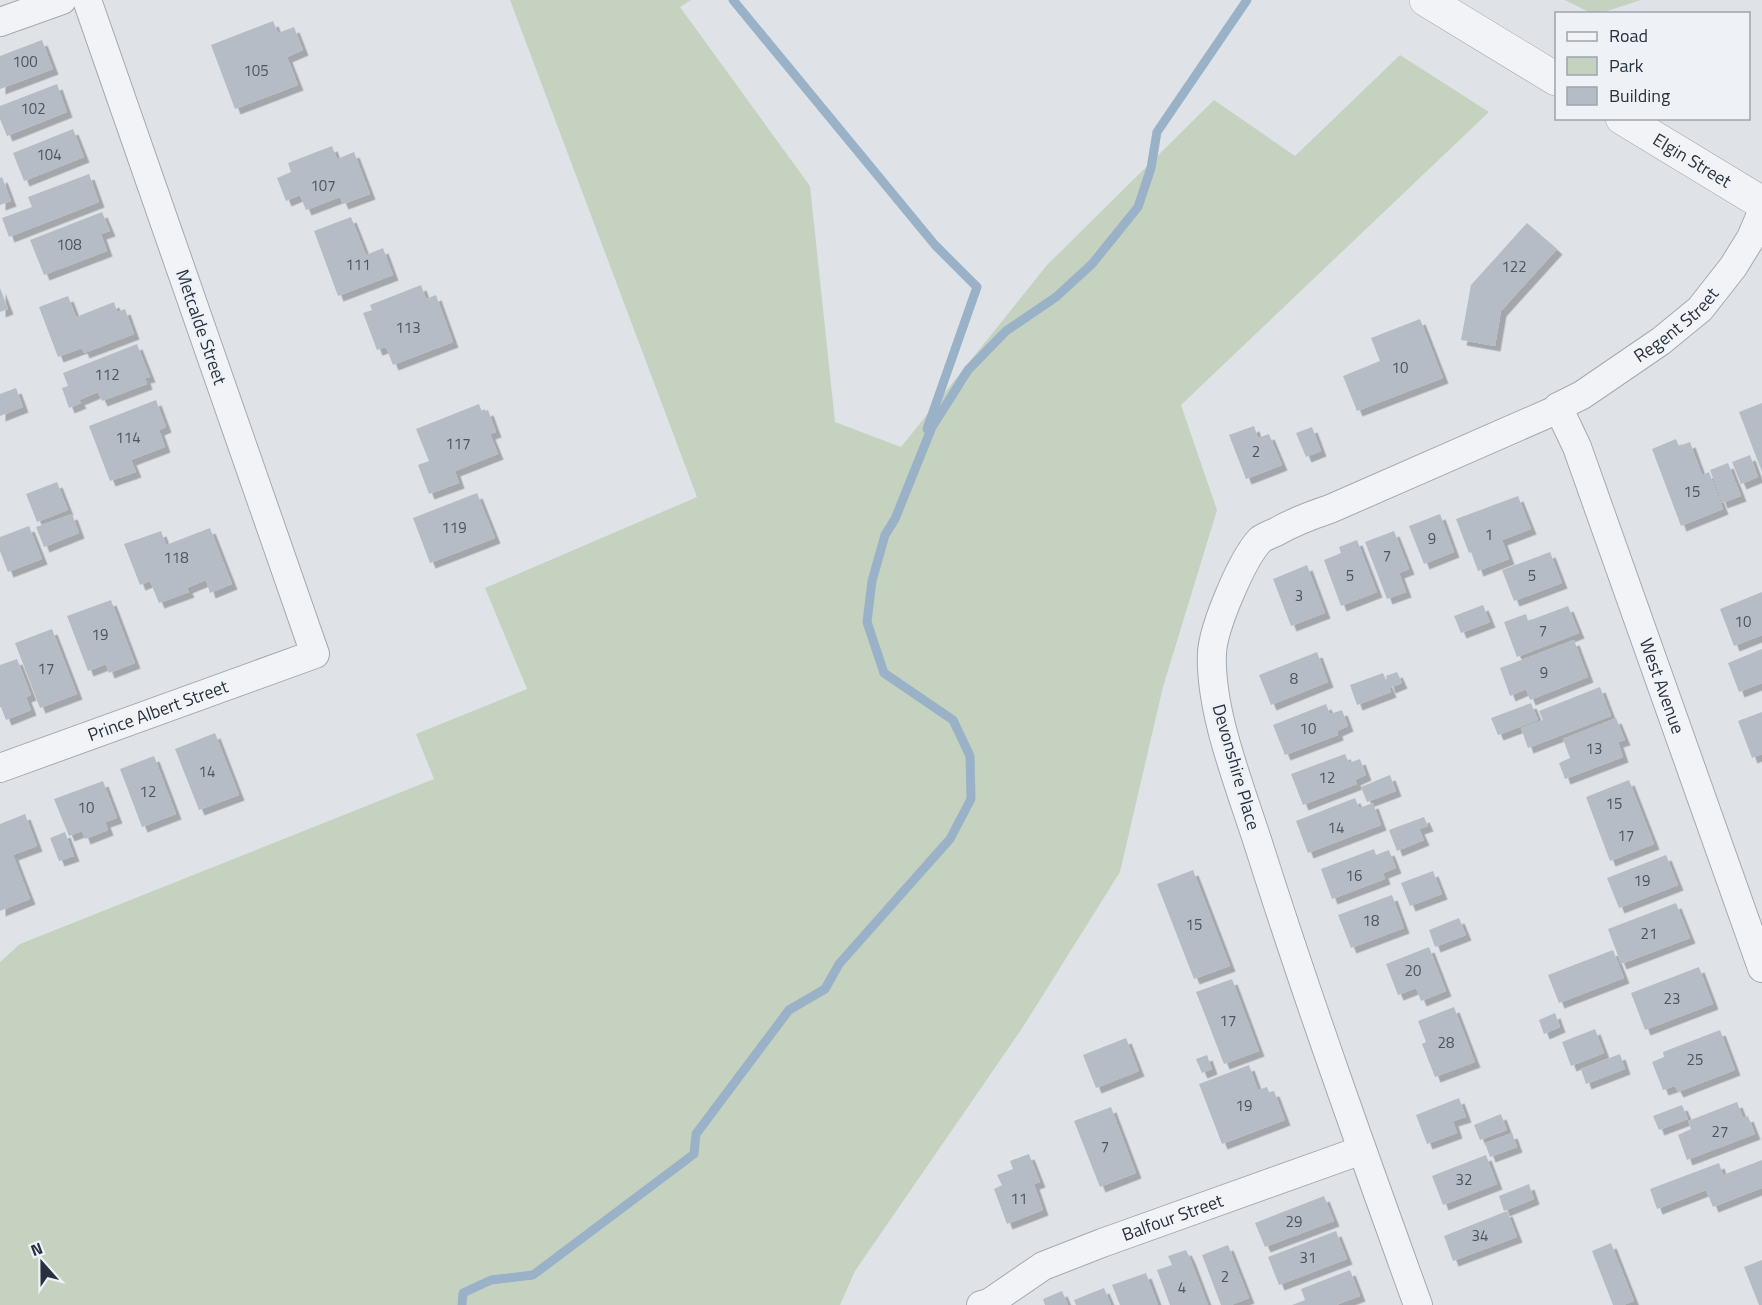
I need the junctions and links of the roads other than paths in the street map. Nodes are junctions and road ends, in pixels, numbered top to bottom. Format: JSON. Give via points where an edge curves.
{"nodes":[{"id":1,"x":62,"y":0,"type":"edge"},
{"id":2,"x":87,"y":0,"type":"edge"},
{"id":3,"x":1426,"y":0,"type":"edge"},
{"id":4,"x":0,"y":22,"type":"edge"},
{"id":5,"x":1555,"y":78,"type":"edge"},
{"id":6,"x":1625,"y":120,"type":"edge"},
{"id":7,"x":1762,"y":203,"type":"edge"},
{"id":8,"x":1762,"y":212,"type":"edge"},
{"id":9,"x":1558,"y":407,"type":"junction"},
{"id":10,"x":315,"y":654,"type":"joint"},
{"id":11,"x":0,"y":768,"type":"edge"},
{"id":12,"x":1762,"y":968,"type":"edge"},
{"id":13,"x":1362,"y":1150,"type":"junction"},
{"id":14,"x":986,"y":1304,"type":"edge"},
{"id":15,"x":1418,"y":1305,"type":"edge"}],
"edges":[{"from":1,"to":4,"type":"street"},
{"from":2,"to":10,"type":"street","name":"Metcalde Street"},
{"from":3,"to":5,"type":"street"},
{"from":6,"to":7,"type":"street","name":"Elgin Street"},
{"from":8,"to":9,"type":"street","name":"Regent Street","via":[[1733,267],[1700,309],[1661,341]]},
{"from":9,"to":12,"type":"street","name":"West Avenue","via":[[1577,447]]},
{"from":9,"to":13,"type":"street","name":"Devonshire Place","via":[[1261,540],[1235,583],[1220,618],[1212,651],[1213,684],[1224,736]]},
{"from":10,"to":11,"type":"street","name":"Prince Albert Street"},
{"from":13,"to":14,"type":"street","name":"Balfour Street","via":[[1043,1266]]},
{"from":13,"to":15,"type":"street","name":"Devonshire Place"}]}
